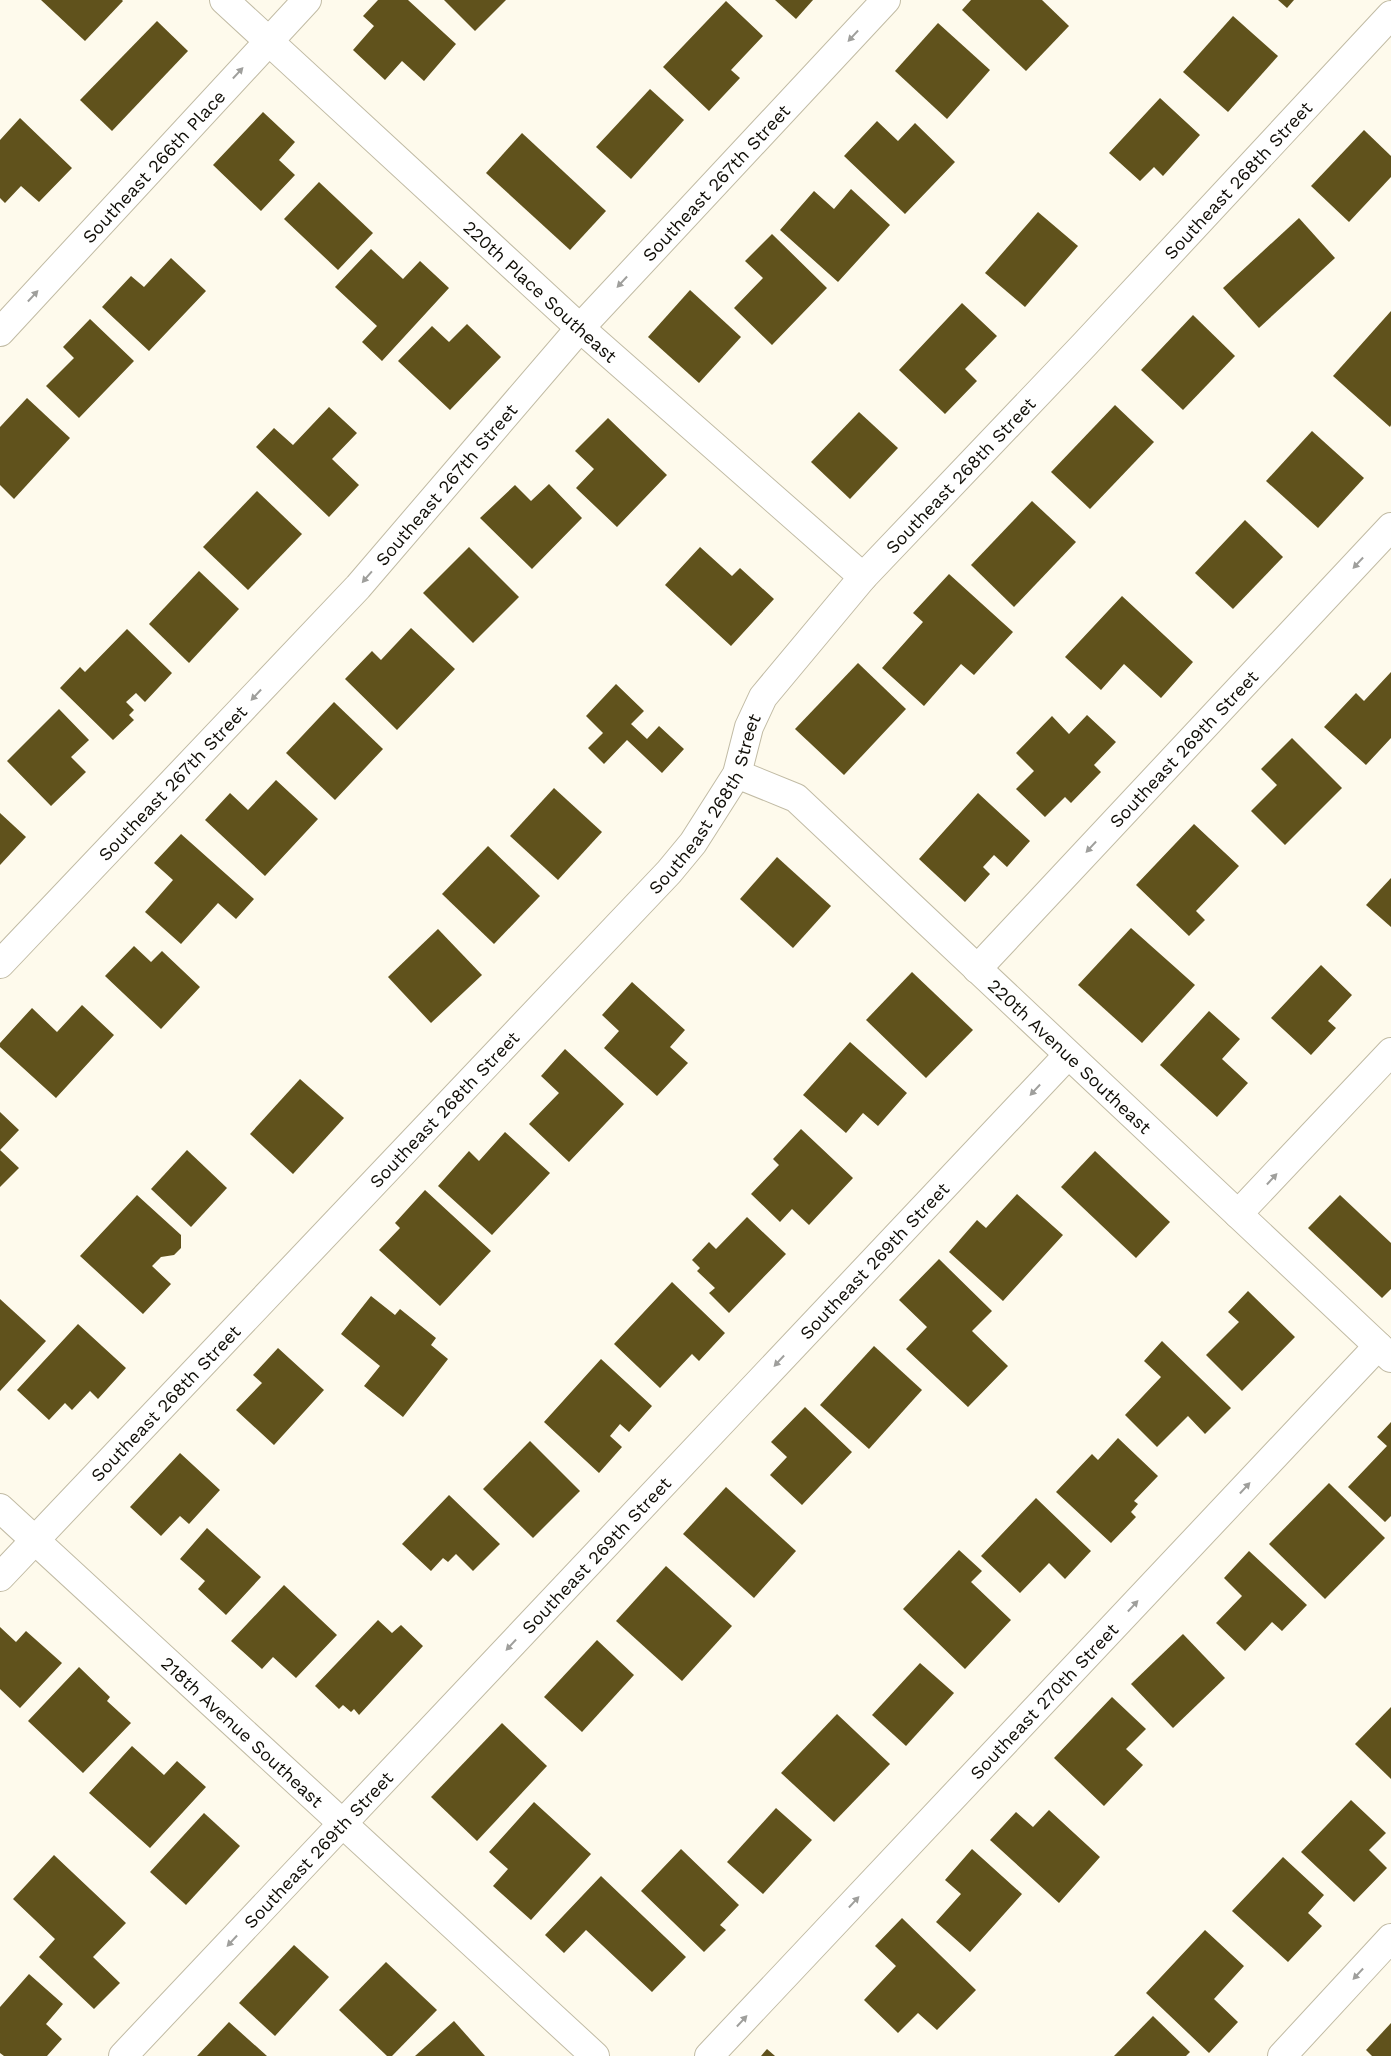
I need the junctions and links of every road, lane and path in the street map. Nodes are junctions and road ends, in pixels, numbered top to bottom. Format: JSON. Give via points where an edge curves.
{"nodes":[{"id":1,"x":224,"y":0,"type":"edge"},
{"id":2,"x":307,"y":0,"type":"edge"},
{"id":3,"x":886,"y":0,"type":"edge"},
{"id":4,"x":1391,"y":15,"type":"edge"},
{"id":5,"x":267,"y":41,"type":"junction"},
{"id":6,"x":580,"y":328,"type":"junction"},
{"id":7,"x":0,"y":332,"type":"edge"},
{"id":8,"x":1391,"y":527,"type":"edge"},
{"id":9,"x":863,"y":577,"type":"junction"},
{"id":10,"x":736,"y":774,"type":"junction"},
{"id":11,"x":0,"y":964,"type":"edge"},
{"id":12,"x":977,"y":969,"type":"junction"},
{"id":13,"x":1391,"y":1052,"type":"edge"},
{"id":14,"x":1068,"y":1055,"type":"junction"},
{"id":15,"x":1238,"y":1214,"type":"junction"},
{"id":16,"x":1385,"y":1352,"type":"edge"},
{"id":17,"x":0,"y":1508,"type":"edge"},
{"id":18,"x":35,"y":1541,"type":"junction"},
{"id":19,"x":0,"y":1577,"type":"edge"},
{"id":20,"x":342,"y":1824,"type":"junction"},
{"id":21,"x":1391,"y":1938,"type":"edge"},
{"id":22,"x":124,"y":2056,"type":"edge"},
{"id":23,"x":595,"y":2056,"type":"edge"},
{"id":24,"x":708,"y":2056,"type":"edge"},
{"id":25,"x":1282,"y":2056,"type":"edge"}],
"edges":[{"from":1,"to":5,"type":"street","name":"220th Place Southeast"},
{"from":2,"to":5,"type":"street","name":"Southeast 266th Place"},
{"from":3,"to":6,"type":"street","name":"Southeast 267th Street","one_way":true},
{"from":4,"to":9,"type":"street","name":"Southeast 268th Street"},
{"from":5,"to":6,"type":"street","name":"220th Place Southeast"},
{"from":7,"to":5,"type":"street","name":"Southeast 266th Place","one_way":true},
{"from":6,"to":9,"type":"street","name":"220th Place Southeast"},
{"from":6,"to":11,"type":"street","name":"Southeast 267th Street","one_way":true,"via":[[358,587]]},
{"from":8,"to":12,"type":"street","name":"Southeast 269th Street","one_way":true},
{"from":9,"to":10,"type":"street","name":"Southeast 268th Street","via":[[763,697],[749,727]]},
{"from":10,"to":12,"type":"street","name":"220th Avenue Southeast","via":[[796,798]]},
{"from":10,"to":18,"type":"street","name":"Southeast 268th Street","via":[[693,843],[669,872]]},
{"from":12,"to":14,"type":"street","name":"220th Avenue Southeast"},
{"from":15,"to":13,"type":"street","one_way":true},
{"from":14,"to":15,"type":"street","name":"220th Avenue Southeast"},
{"from":14,"to":20,"type":"street","name":"Southeast 269th Street","one_way":true},
{"from":15,"to":16,"type":"street","name":"220th Avenue Southeast"},
{"from":24,"to":16,"type":"street","name":"Southeast 270th Street","one_way":true},
{"from":17,"to":18,"type":"street","name":"218th Avenue Southeast"},
{"from":18,"to":19,"type":"street","name":"Southeast 268th Street"},
{"from":18,"to":20,"type":"street","name":"218th Avenue Southeast"},
{"from":20,"to":22,"type":"street","name":"Southeast 269th Street","one_way":true},
{"from":20,"to":23,"type":"street","name":"218th Avenue Southeast"},
{"from":21,"to":25,"type":"street","one_way":true}]}
